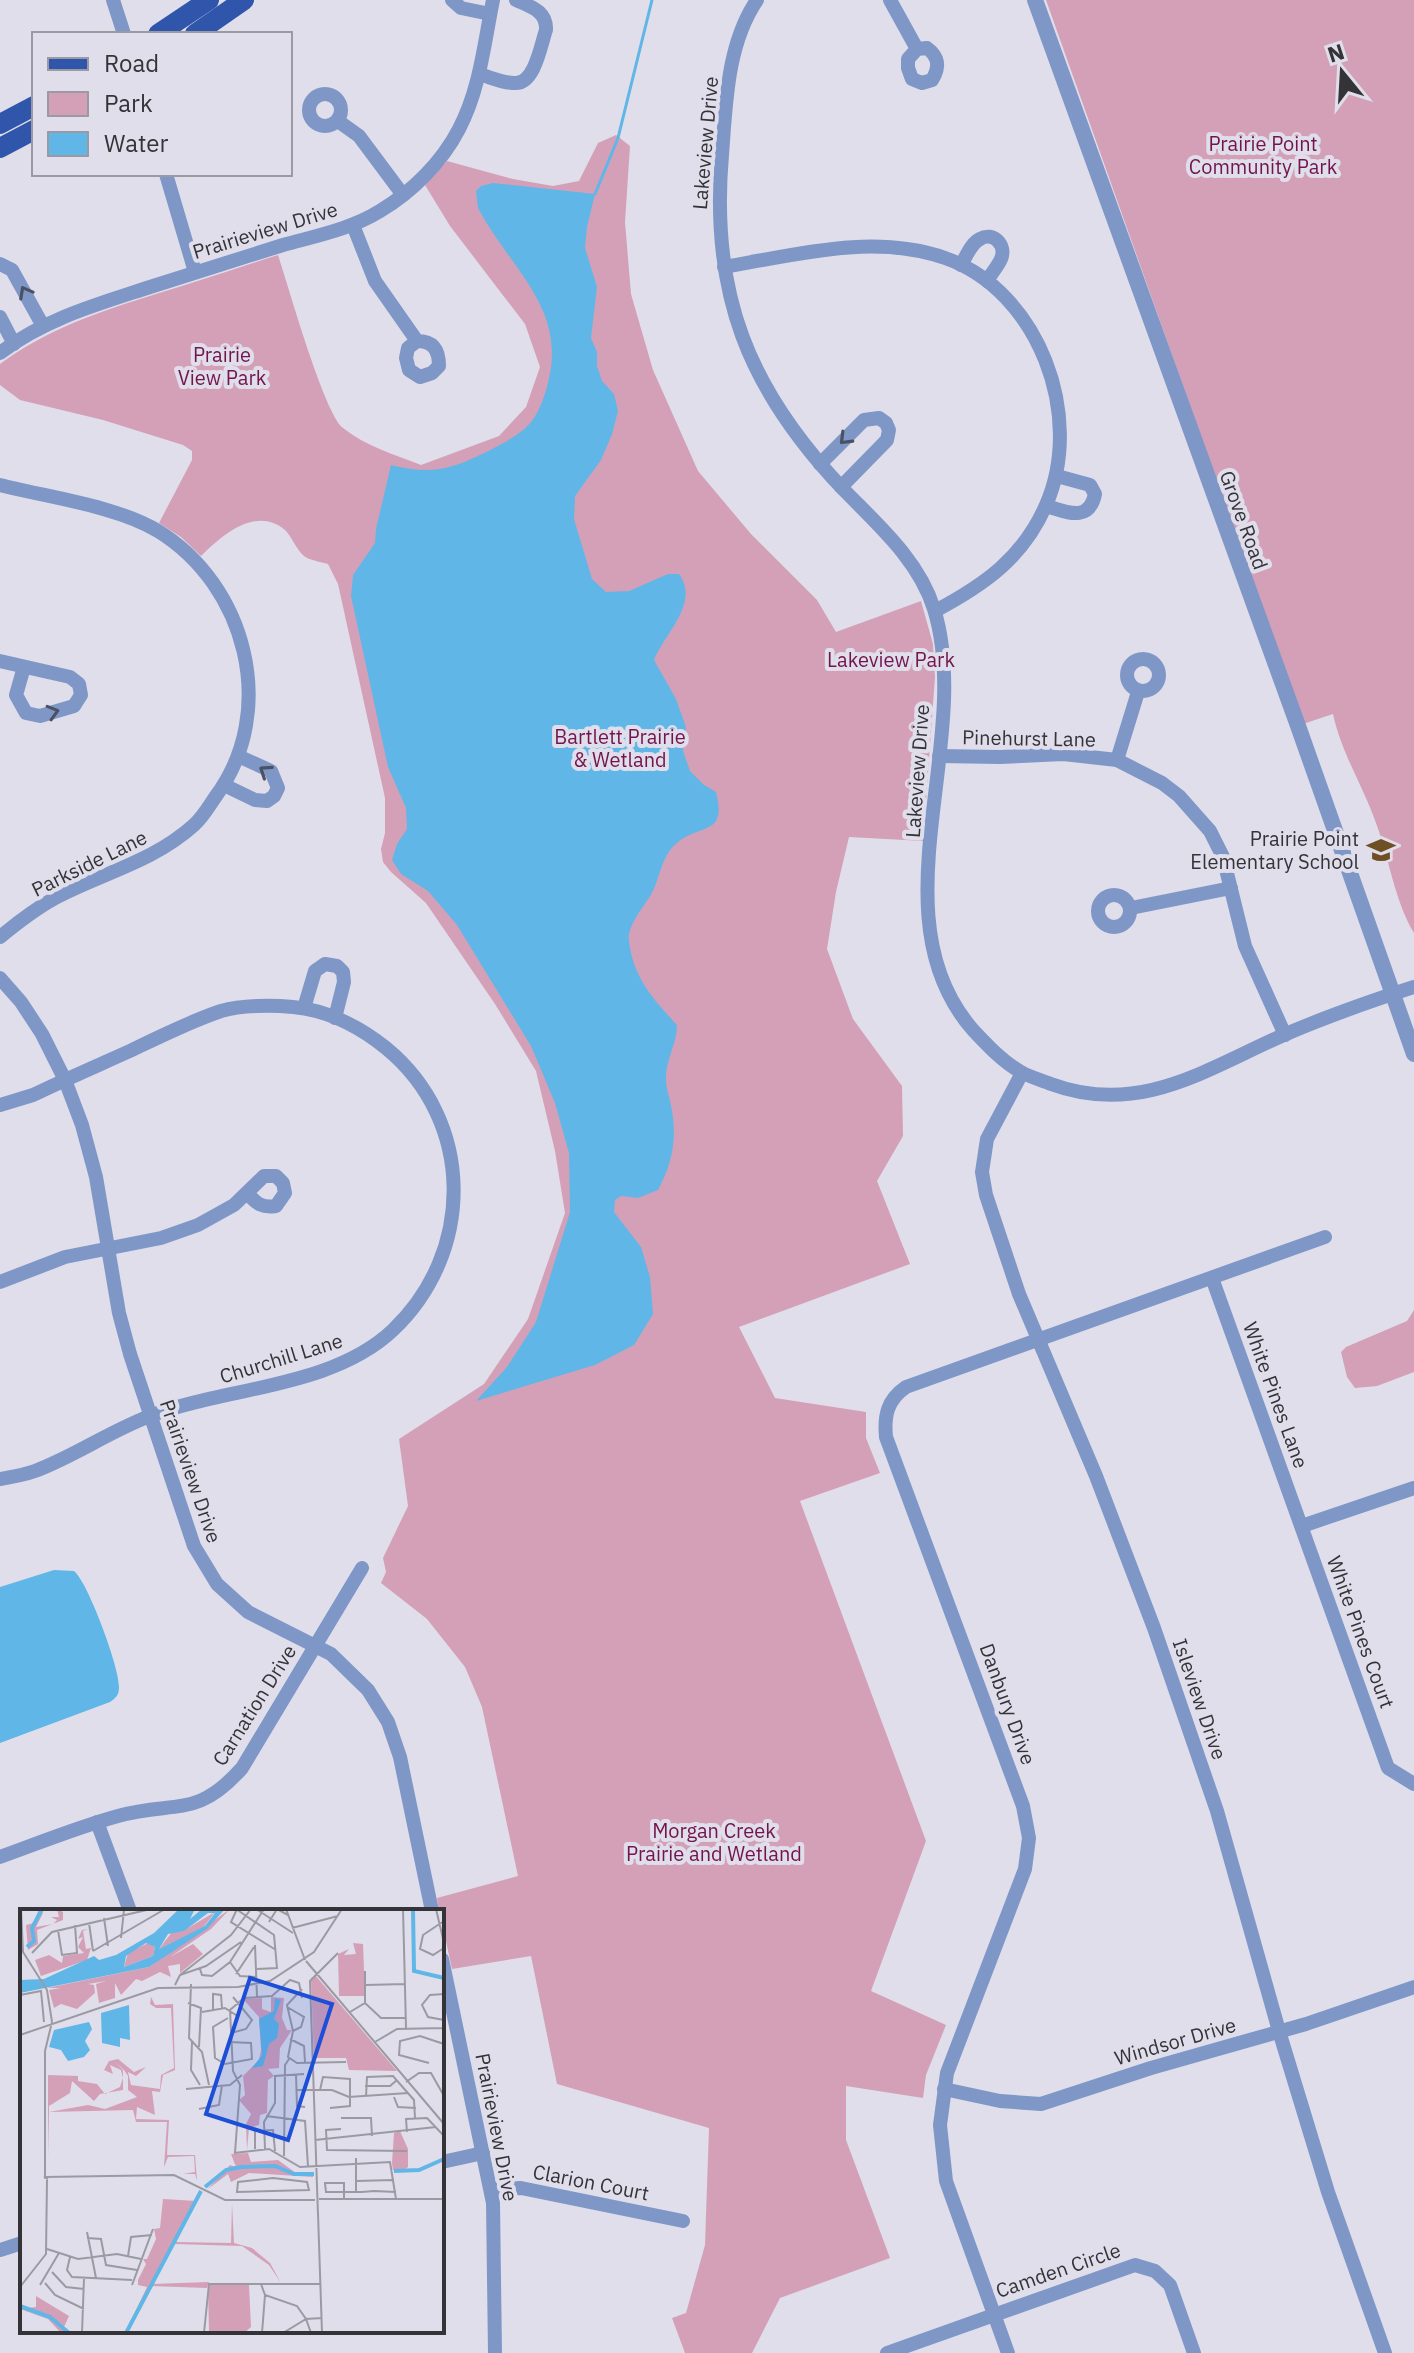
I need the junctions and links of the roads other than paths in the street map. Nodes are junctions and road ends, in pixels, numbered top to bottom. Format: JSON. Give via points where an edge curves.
{"nodes":[{"id":1,"x":113,"y":0,"type":"edge"},
{"id":2,"x":209,"y":0,"type":"edge"},
{"id":3,"x":244,"y":0,"type":"edge"},
{"id":4,"x":452,"y":0,"type":"edge"},
{"id":5,"x":516,"y":0,"type":"edge"},
{"id":6,"x":757,"y":0,"type":"edge"},
{"id":7,"x":890,"y":0,"type":"edge"},
{"id":8,"x":1035,"y":0,"type":"edge"},
{"id":9,"x":491,"y":7,"type":"edge"},
{"id":10,"x":123,"y":32,"type":"edge"},
{"id":11,"x":161,"y":32,"type":"edge"},
{"id":12,"x":198,"y":32,"type":"edge"},
{"id":13,"x":917,"y":49,"type":"dead end"},
{"id":14,"x":479,"y":74,"type":"junction"},
{"id":15,"x":32,"y":107,"type":"edge"},
{"id":16,"x":338,"y":121,"type":"dead end"},
{"id":17,"x":0,"y":124,"type":"edge"},
{"id":18,"x":32,"y":131,"type":"edge"},
{"id":19,"x":0,"y":148,"type":"edge"},
{"id":20,"x":167,"y":176,"type":"edge"},
{"id":21,"x":403,"y":195,"type":"junction"},
{"id":22,"x":353,"y":225,"type":"junction"},
{"id":23,"x":0,"y":264,"type":"edge"},
{"id":24,"x":961,"y":265,"type":"junction"},
{"id":25,"x":724,"y":267,"type":"junction"},
{"id":26,"x":195,"y":272,"type":"junction"},
{"id":27,"x":987,"y":281,"type":"junction"},
{"id":28,"x":0,"y":317,"type":"edge"},
{"id":29,"x":43,"y":326,"type":"junction"},
{"id":30,"x":417,"y":341,"type":"dead end"},
{"id":31,"x":14,"y":344,"type":"junction"},
{"id":32,"x":0,"y":353,"type":"edge"},
{"id":33,"x":820,"y":464,"type":"junction"},
{"id":34,"x":1057,"y":476,"type":"junction"},
{"id":35,"x":0,"y":485,"type":"edge"},
{"id":36,"x":841,"y":487,"type":"junction"},
{"id":37,"x":1046,"y":506,"type":"junction"},
{"id":38,"x":935,"y":611,"type":"junction"},
{"id":39,"x":0,"y":661,"type":"edge"},
{"id":40,"x":24,"y":667,"type":"junction"},
{"id":41,"x":1138,"y":692,"type":"dead end"},
{"id":42,"x":238,"y":756,"type":"junction"},
{"id":43,"x":939,"y":756,"type":"junction"},
{"id":44,"x":1117,"y":760,"type":"junction"},
{"id":45,"x":224,"y":785,"type":"junction"},
{"id":46,"x":1231,"y":888,"type":"junction"},
{"id":47,"x":1131,"y":908,"type":"dead end"},
{"id":48,"x":0,"y":937,"type":"edge"},
{"id":49,"x":0,"y":978,"type":"edge"},
{"id":50,"x":1414,"y":987,"type":"edge"},
{"id":51,"x":1392,"y":994,"type":"junction"},
{"id":52,"x":304,"y":1008,"type":"junction"},
{"id":53,"x":335,"y":1018,"type":"junction"},
{"id":54,"x":1285,"y":1035,"type":"junction"},
{"id":55,"x":1414,"y":1054,"type":"edge"},
{"id":56,"x":1022,"y":1073,"type":"junction"},
{"id":57,"x":65,"y":1080,"type":"junction"},
{"id":58,"x":0,"y":1105,"type":"edge"},
{"id":59,"x":248,"y":1194,"type":"dead end"},
{"id":60,"x":1325,"y":1237,"type":"dead end"},
{"id":61,"x":107,"y":1248,"type":"junction"},
{"id":62,"x":1212,"y":1278,"type":"junction"},
{"id":63,"x":0,"y":1282,"type":"edge"},
{"id":64,"x":1037,"y":1340,"type":"junction"},
{"id":65,"x":150,"y":1416,"type":"junction"},
{"id":66,"x":0,"y":1479,"type":"edge"},
{"id":67,"x":1414,"y":1486,"type":"edge"},
{"id":68,"x":1302,"y":1526,"type":"junction"},
{"id":69,"x":362,"y":1568,"type":"dead end"},
{"id":70,"x":314,"y":1646,"type":"junction"},
{"id":71,"x":1414,"y":1784,"type":"edge"},
{"id":72,"x":97,"y":1822,"type":"junction"},
{"id":73,"x":0,"y":1857,"type":"edge"},
{"id":74,"x":129,"y":1909,"type":"edge"},
{"id":75,"x":429,"y":1909,"type":"edge"},
{"id":76,"x":444,"y":1968,"type":"edge"},
{"id":77,"x":1414,"y":1987,"type":"edge"},
{"id":78,"x":1279,"y":2031,"type":"junction"},
{"id":79,"x":944,"y":2089,"type":"junction"},
{"id":80,"x":483,"y":2153,"type":"junction"},
{"id":81,"x":444,"y":2162,"type":"edge"},
{"id":82,"x":491,"y":2189,"type":"junction"},
{"id":83,"x":683,"y":2221,"type":"dead end"},
{"id":84,"x":20,"y":2244,"type":"edge"},
{"id":85,"x":0,"y":2250,"type":"edge"},
{"id":86,"x":994,"y":2313,"type":"junction"},
{"id":87,"x":495,"y":2353,"type":"edge"},
{"id":88,"x":887,"y":2353,"type":"edge"},
{"id":89,"x":1008,"y":2353,"type":"edge"},
{"id":90,"x":1194,"y":2353,"type":"edge"},
{"id":91,"x":1385,"y":2353,"type":"edge"}],
"edges":[{"from":1,"to":10,"type":"street"},
{"from":2,"to":11,"type":"main road"},
{"from":3,"to":12,"type":"main road"},
{"from":4,"to":9,"type":"street","name":"Prairieview Drive","via":[[461,8]]},
{"from":5,"to":14,"type":"street","via":[[540,13],[546,23],[529,76],[515,84]]},
{"from":6,"to":25,"type":"street","name":"Lakeview Drive","via":[[739,38],[729,78],[717,204]]},
{"from":7,"to":13,"type":"street"},
{"from":8,"to":51,"type":"street","name":"Grove Road"},
{"from":9,"to":14,"type":"street","name":"Prairieview Drive"},
{"from":14,"to":21,"type":"street","name":"Prairieview Drive","via":[[451,143]]},
{"from":15,"to":17,"type":"main road"},
{"from":16,"to":21,"type":"street","via":[[359,136]]},
{"from":18,"to":19,"type":"main road"},
{"from":20,"to":26,"type":"street"},
{"from":21,"to":22,"type":"street","name":"Prairieview Drive"},
{"from":22,"to":26,"type":"street","name":"Prairieview Drive"},
{"from":22,"to":30,"type":"street","via":[[375,281]]},
{"from":29,"to":23,"type":"street","one_way":true,"via":[[12,270]]},
{"from":24,"to":25,"type":"street","via":[[882,246],[843,247]]},
{"from":24,"to":27,"type":"street"},
{"from":24,"to":27,"type":"street","via":[[976,240],[998,240],[1003,256]]},
{"from":25,"to":33,"type":"street","name":"Lakeview Drive","via":[[738,327],[766,392]]},
{"from":26,"to":29,"type":"street","name":"Prairieview Drive"},
{"from":27,"to":34,"type":"street","via":[[1026,324],[1049,370],[1061,430]]},
{"from":28,"to":31,"type":"street"},
{"from":29,"to":31,"type":"street","name":"Prairieview Drive"},
{"from":31,"to":32,"type":"street","name":"Prairieview Drive"},
{"from":33,"to":36,"type":"street","name":"Lakeview Drive"},
{"from":36,"to":33,"type":"street","one_way":true,"via":[[887,440],[886,423],[879,418],[864,420]]},
{"from":34,"to":37,"type":"street"},
{"from":34,"to":37,"type":"street","via":[[1090,485],[1093,505],[1075,515]]},
{"from":35,"to":42,"type":"street","name":"Parkside Lane","via":[[119,514],[156,530],[202,566],[228,606],[246,656],[247,718]]},
{"from":36,"to":38,"type":"street","name":"Lakeview Drive","via":[[897,545]]},
{"from":37,"to":38,"type":"street","via":[[1003,567],[975,590]]},
{"from":38,"to":43,"type":"street","name":"Lakeview Drive","via":[[944,685]]},
{"from":39,"to":40,"type":"street"},
{"from":40,"to":40,"type":"street","one_way":true,"via":[[16,695],[26,713],[40,716],[74,706],[81,695],[79,684],[70,677]]},
{"from":41,"to":44,"type":"street"},
{"from":42,"to":45,"type":"street","name":"Parkside Lane"},
{"from":45,"to":42,"type":"street","one_way":true,"via":[[267,801],[278,788],[271,771]]},
{"from":43,"to":44,"type":"street","name":"Pinehurst Lane","via":[[1063,754]]},
{"from":43,"to":56,"type":"street","name":"Lakeview Drive","via":[[927,901],[931,946],[963,1018]]},
{"from":44,"to":46,"type":"street","name":"Pinehurst Lane","via":[[1162,783],[1198,814],[1223,857]]},
{"from":45,"to":48,"type":"street","name":"Parkside Lane","via":[[196,824],[162,851],[55,898]]},
{"from":46,"to":47,"type":"street"},
{"from":46,"to":54,"type":"street","name":"Pinehurst Lane","via":[[1245,946]]},
{"from":49,"to":57,"type":"street","name":"Prairieview Drive","via":[[42,1034]]},
{"from":50,"to":51,"type":"street","name":"Lakeview Drive"},
{"from":51,"to":54,"type":"street","name":"Lakeview Drive"},
{"from":51,"to":55,"type":"street","name":"Grove Road"},
{"from":52,"to":53,"type":"street","name":"Churchill Lane"},
{"from":52,"to":53,"type":"street","via":[[315,971],[325,964],[337,966],[344,982]]},
{"from":52,"to":57,"type":"street","name":"Churchill Lane","via":[[224,1010]]},
{"from":53,"to":65,"type":"street","name":"Churchill Lane","via":[[372,1036],[429,1096],[447,1138],[454,1174],[453,1216],[443,1257],[423,1296],[392,1331],[354,1358]]},
{"from":54,"to":56,"type":"street","name":"Lakeview Drive","via":[[1165,1089],[1116,1097],[1067,1090]]},
{"from":56,"to":64,"type":"street","name":"Isleview Drive","via":[[987,1139],[982,1172]]},
{"from":57,"to":58,"type":"street","name":"Churchill Lane"},
{"from":57,"to":61,"type":"street","name":"Prairieview Drive","via":[[96,1177]]},
{"from":59,"to":61,"type":"street","via":[[198,1225]]},
{"from":60,"to":62,"type":"street","name":"Danbury Drive"},
{"from":61,"to":63,"type":"street","via":[[65,1257]]},
{"from":61,"to":65,"type":"street","name":"Prairieview Drive","via":[[123,1327]]},
{"from":62,"to":64,"type":"street","name":"Danbury Drive"},
{"from":62,"to":68,"type":"street","name":"White Pines Lane"},
{"from":64,"to":78,"type":"street","name":"Isleview Drive","via":[[1154,1628],[1217,1811]]},
{"from":64,"to":79,"type":"street","name":"Danbury Drive","via":[[906,1387],[885,1416],[886,1437],[1028,1826],[1025,1869]]},
{"from":65,"to":66,"type":"street","name":"Churchill Lane","via":[[34,1472]]},
{"from":65,"to":70,"type":"street","name":"Prairieview Drive","via":[[194,1546],[217,1584],[248,1612]]},
{"from":67,"to":68,"type":"street"},
{"from":68,"to":71,"type":"street","name":"White Pines Court","via":[[1388,1768]]},
{"from":69,"to":70,"type":"street","name":"Carnation Drive"},
{"from":70,"to":72,"type":"street","name":"Carnation Drive","via":[[242,1768],[225,1787],[183,1807]]},
{"from":70,"to":75,"type":"street","name":"Prairieview Drive","via":[[343,1664],[388,1722],[400,1757]]},
{"from":72,"to":73,"type":"street","name":"Carnation Drive"},
{"from":72,"to":74,"type":"street"},
{"from":76,"to":80,"type":"street","name":"Prairieview Drive"},
{"from":77,"to":78,"type":"street","name":"Windsor Drive"},
{"from":78,"to":79,"type":"street","name":"Windsor Drive","via":[[1041,2104]]},
{"from":78,"to":91,"type":"street","name":"Isleview Drive"},
{"from":79,"to":86,"type":"street","name":"Danbury Drive","via":[[940,2144],[946,2181]]},
{"from":80,"to":81,"type":"street"},
{"from":80,"to":82,"type":"street","name":"Prairieview Drive"},
{"from":82,"to":83,"type":"street","name":"Clarion Court","via":[[521,2188]]},
{"from":82,"to":87,"type":"street","name":"Prairieview Drive"},
{"from":84,"to":85,"type":"street"},
{"from":86,"to":88,"type":"street","name":"Camden Circle"},
{"from":86,"to":89,"type":"street","name":"Danbury Drive"},
{"from":86,"to":90,"type":"street","name":"Camden Circle","via":[[1135,2265],[1155,2271],[1170,2285]]}]}
